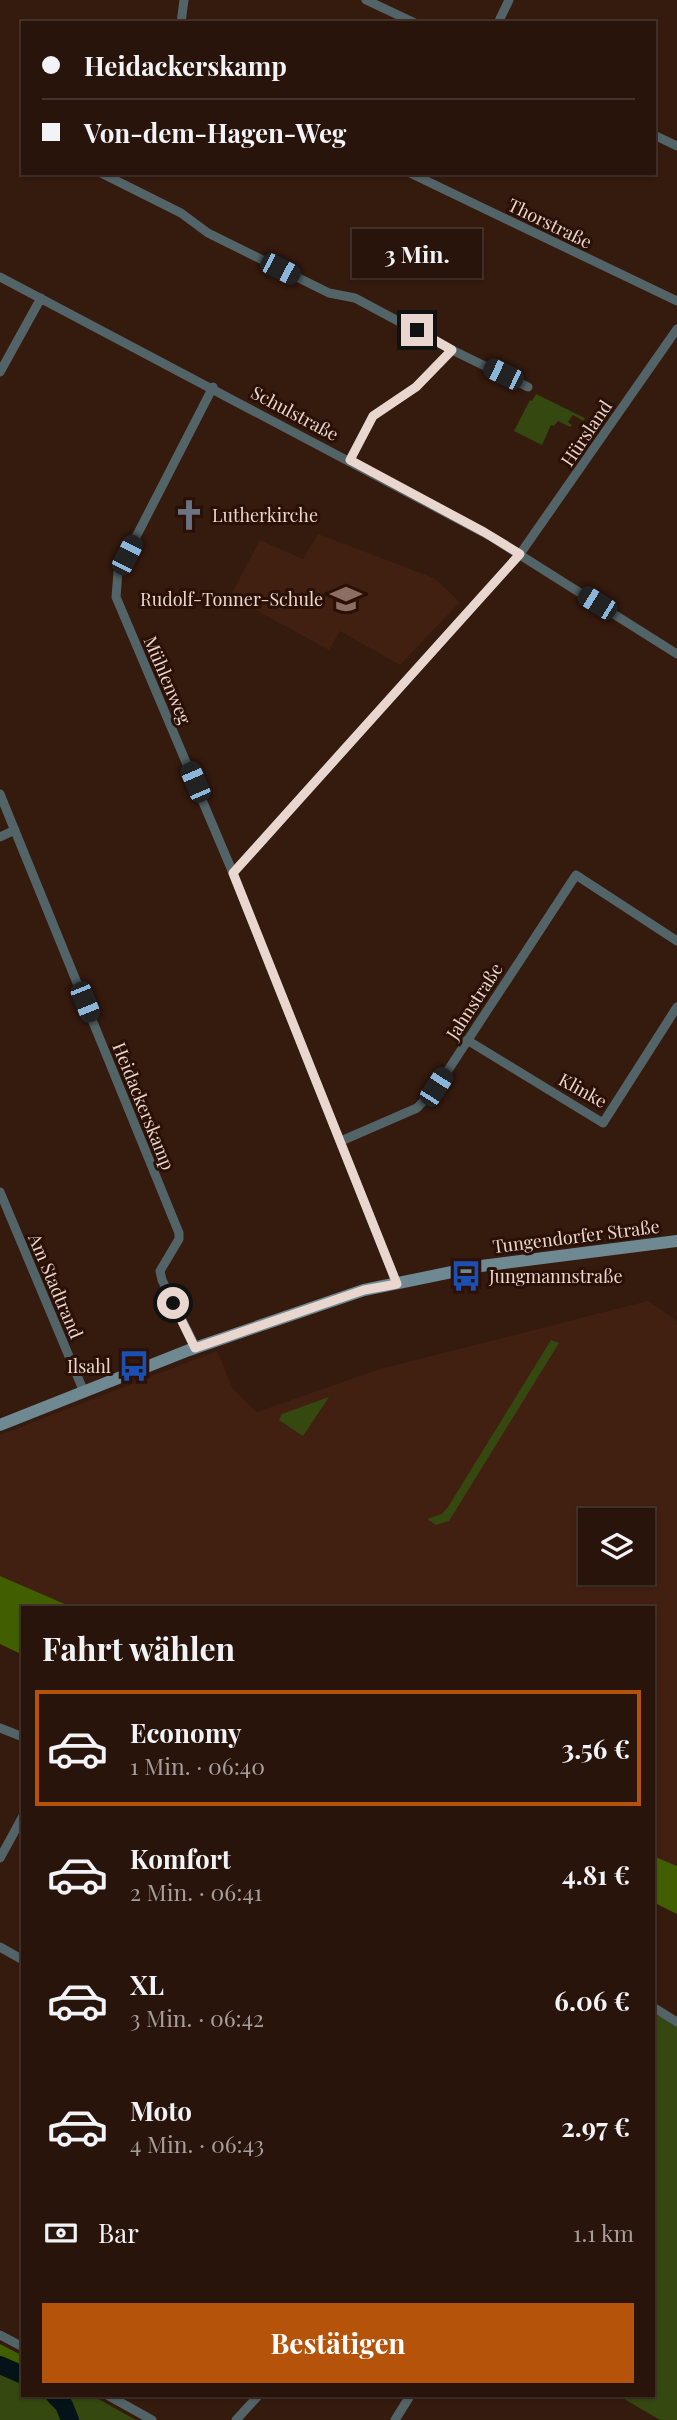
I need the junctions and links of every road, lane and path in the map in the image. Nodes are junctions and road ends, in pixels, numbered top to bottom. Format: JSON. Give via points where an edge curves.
{"nodes":[{"id":1,"x":184,"y":0,"type":"edge"},
{"id":2,"x":366,"y":0,"type":"edge"},
{"id":3,"x":509,"y":0,"type":"edge"},
{"id":4,"x":181,"y":21,"type":"edge"},
{"id":5,"x":411,"y":21,"type":"edge"},
{"id":6,"x":499,"y":21,"type":"edge"},
{"id":7,"x":656,"y":136,"type":"edge"},
{"id":8,"x":677,"y":146,"type":"edge"},
{"id":9,"x":105,"y":175,"type":"edge"},
{"id":10,"x":414,"y":175,"type":"edge"},
{"id":11,"x":0,"y":277,"type":"edge"},
{"id":12,"x":41,"y":299,"type":"junction"},
{"id":13,"x":677,"y":302,"type":"edge"},
{"id":14,"x":677,"y":329,"type":"edge"},
{"id":15,"x":452,"y":350,"type":"junction"},
{"id":16,"x":0,"y":372,"type":"edge"},
{"id":17,"x":213,"y":387,"type":"junction"},
{"id":18,"x":528,"y":387,"type":"dead end"},
{"id":19,"x":350,"y":460,"type":"junction"},
{"id":20,"x":520,"y":554,"type":"junction"},
{"id":21,"x":677,"y":654,"type":"edge"},
{"id":22,"x":0,"y":794,"type":"edge"},
{"id":23,"x":15,"y":831,"type":"junction"},
{"id":24,"x":0,"y":837,"type":"edge"},
{"id":25,"x":233,"y":873,"type":"junction"},
{"id":26,"x":677,"y":941,"type":"edge"},
{"id":27,"x":677,"y":1007,"type":"edge"},
{"id":28,"x":467,"y":1040,"type":"junction"},
{"id":29,"x":341,"y":1141,"type":"junction"},
{"id":30,"x":0,"y":1192,"type":"edge"},
{"id":31,"x":677,"y":1241,"type":"edge"},
{"id":32,"x":397,"y":1284,"type":"junction"},
{"id":33,"x":195,"y":1348,"type":"junction"},
{"id":34,"x":84,"y":1392,"type":"junction"},
{"id":35,"x":0,"y":1425,"type":"edge"},
{"id":36,"x":0,"y":1728,"type":"edge"},
{"id":37,"x":21,"y":1736,"type":"edge"},
{"id":38,"x":21,"y":1820,"type":"edge"},
{"id":39,"x":0,"y":1858,"type":"edge"},
{"id":40,"x":0,"y":1947,"type":"edge"},
{"id":41,"x":21,"y":1959,"type":"edge"},
{"id":42,"x":655,"y":2008,"type":"edge"},
{"id":43,"x":677,"y":2022,"type":"edge"},
{"id":44,"x":0,"y":2335,"type":"edge"},
{"id":45,"x":21,"y":2346,"type":"edge"},
{"id":46,"x":111,"y":2397,"type":"edge"},
{"id":47,"x":257,"y":2397,"type":"edge"},
{"id":48,"x":409,"y":2397,"type":"edge"},
{"id":49,"x":152,"y":2420,"type":"edge"},
{"id":50,"x":236,"y":2420,"type":"edge"},
{"id":51,"x":395,"y":2420,"type":"edge"}],
"edges":[{"from":1,"to":4,"type":"street"},
{"from":2,"to":5,"type":"street"},
{"from":3,"to":6,"type":"street"},
{"from":7,"to":8,"type":"street"},
{"from":9,"to":15,"type":"street","via":[[181,213],[208,233],[329,293],[355,298]]},
{"from":10,"to":13,"type":"street","name":"Thorstraße"},
{"from":11,"to":12,"type":"street","name":"Schulstraße"},
{"from":12,"to":16,"type":"street"},
{"from":12,"to":17,"type":"street","name":"Schulstraße"},
{"from":14,"to":20,"type":"street","name":"Hürsland"},
{"from":15,"to":18,"type":"street"},
{"from":15,"to":19,"type":"street","via":[[416,387],[373,416]]},
{"from":17,"to":19,"type":"street","name":"Schulstraße"},
{"from":17,"to":25,"type":"street","name":"Mühlenweg","via":[[118,572],[116,597]]},
{"from":19,"to":20,"type":"street","name":"Schulstraße"},
{"from":20,"to":21,"type":"street","name":"Schulstraße"},
{"from":20,"to":25,"type":"street","name":"Hürsland"},
{"from":22,"to":23,"type":"street","name":"Heidackerskamp"},
{"from":23,"to":24,"type":"street"},
{"from":23,"to":33,"type":"street","name":"Heidackerskamp","via":[[179,1233],[160,1271]]},
{"from":25,"to":29,"type":"street"},
{"from":26,"to":28,"type":"street","name":"Jahnstraße","via":[[576,875]]},
{"from":27,"to":28,"type":"street","name":"Klinke","via":[[603,1123]]},
{"from":28,"to":29,"type":"street","name":"Jahnstraße","via":[[417,1108]]},
{"from":29,"to":32,"type":"street"},
{"from":30,"to":34,"type":"street","name":"Am Stadtrand"},
{"from":31,"to":32,"type":"main road","name":"Tungendorfer Straße","via":[[481,1266]]},
{"from":32,"to":33,"type":"main road","name":"Tungendorfer Straße","via":[[364,1290]]},
{"from":33,"to":34,"type":"main road","name":"Tungendorfer Straße"},
{"from":34,"to":35,"type":"main road","name":"Tungendorfer Straße"},
{"from":36,"to":37,"type":"street"},
{"from":38,"to":39,"type":"street"},
{"from":40,"to":41,"type":"street"},
{"from":42,"to":43,"type":"street"},
{"from":44,"to":45,"type":"street"},
{"from":46,"to":49,"type":"street"},
{"from":47,"to":50,"type":"street"},
{"from":48,"to":51,"type":"street"}]}
